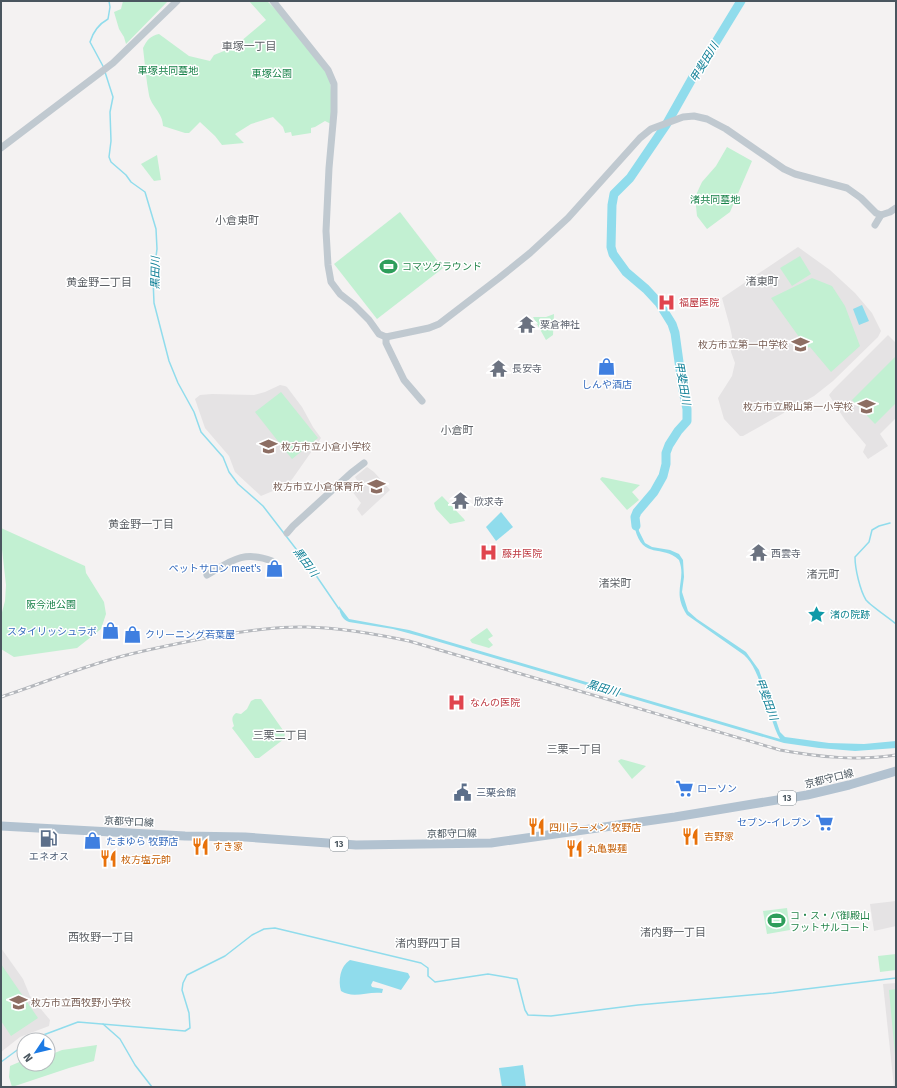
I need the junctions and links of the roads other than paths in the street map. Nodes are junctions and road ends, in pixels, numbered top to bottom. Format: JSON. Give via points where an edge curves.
{"nodes":[{"id":1,"x":177,"y":1,"type":"edge"},
{"id":2,"x":273,"y":1,"type":"edge"},
{"id":3,"x":1,"y":148,"type":"edge"},
{"id":4,"x":896,"y":208,"type":"edge"},
{"id":5,"x":881,"y":215,"type":"junction"},
{"id":6,"x":875,"y":225,"type":"dead end"},
{"id":7,"x":386,"y":337,"type":"junction"},
{"id":8,"x":422,"y":401,"type":"dead end"},
{"id":9,"x":364,"y":464,"type":"dead end"},
{"id":10,"x":287,"y":533,"type":"dead end"},
{"id":11,"x":272,"y":561,"type":"dead end"},
{"id":12,"x":207,"y":575,"type":"dead end"},
{"id":13,"x":896,"y":770,"type":"edge"},
{"id":14,"x":1,"y":826,"type":"edge"}],
"edges":[{"from":1,"to":3,"type":"street","via":[[105,69]]},
{"from":2,"to":7,"type":"street","via":[[328,70],[334,84],[326,232],[331,282],[340,294],[369,320],[379,334]]},
{"from":4,"to":5,"type":"street"},
{"from":5,"to":6,"type":"street"},
{"from":5,"to":7,"type":"street","via":[[847,188],[804,178],[784,169],[715,122],[701,117],[683,117],[651,129],[640,138],[568,218],[515,265],[447,318],[429,328]]},
{"from":7,"to":8,"type":"street","via":[[386,343],[404,380]]},
{"from":9,"to":10,"type":"street"},
{"from":11,"to":12,"type":"street","via":[[257,556],[243,557]]},
{"from":13,"to":14,"type":"main road","name":"京都守口線","number":"13","via":[[807,795],[491,843],[356,845],[245,837]]}]}
